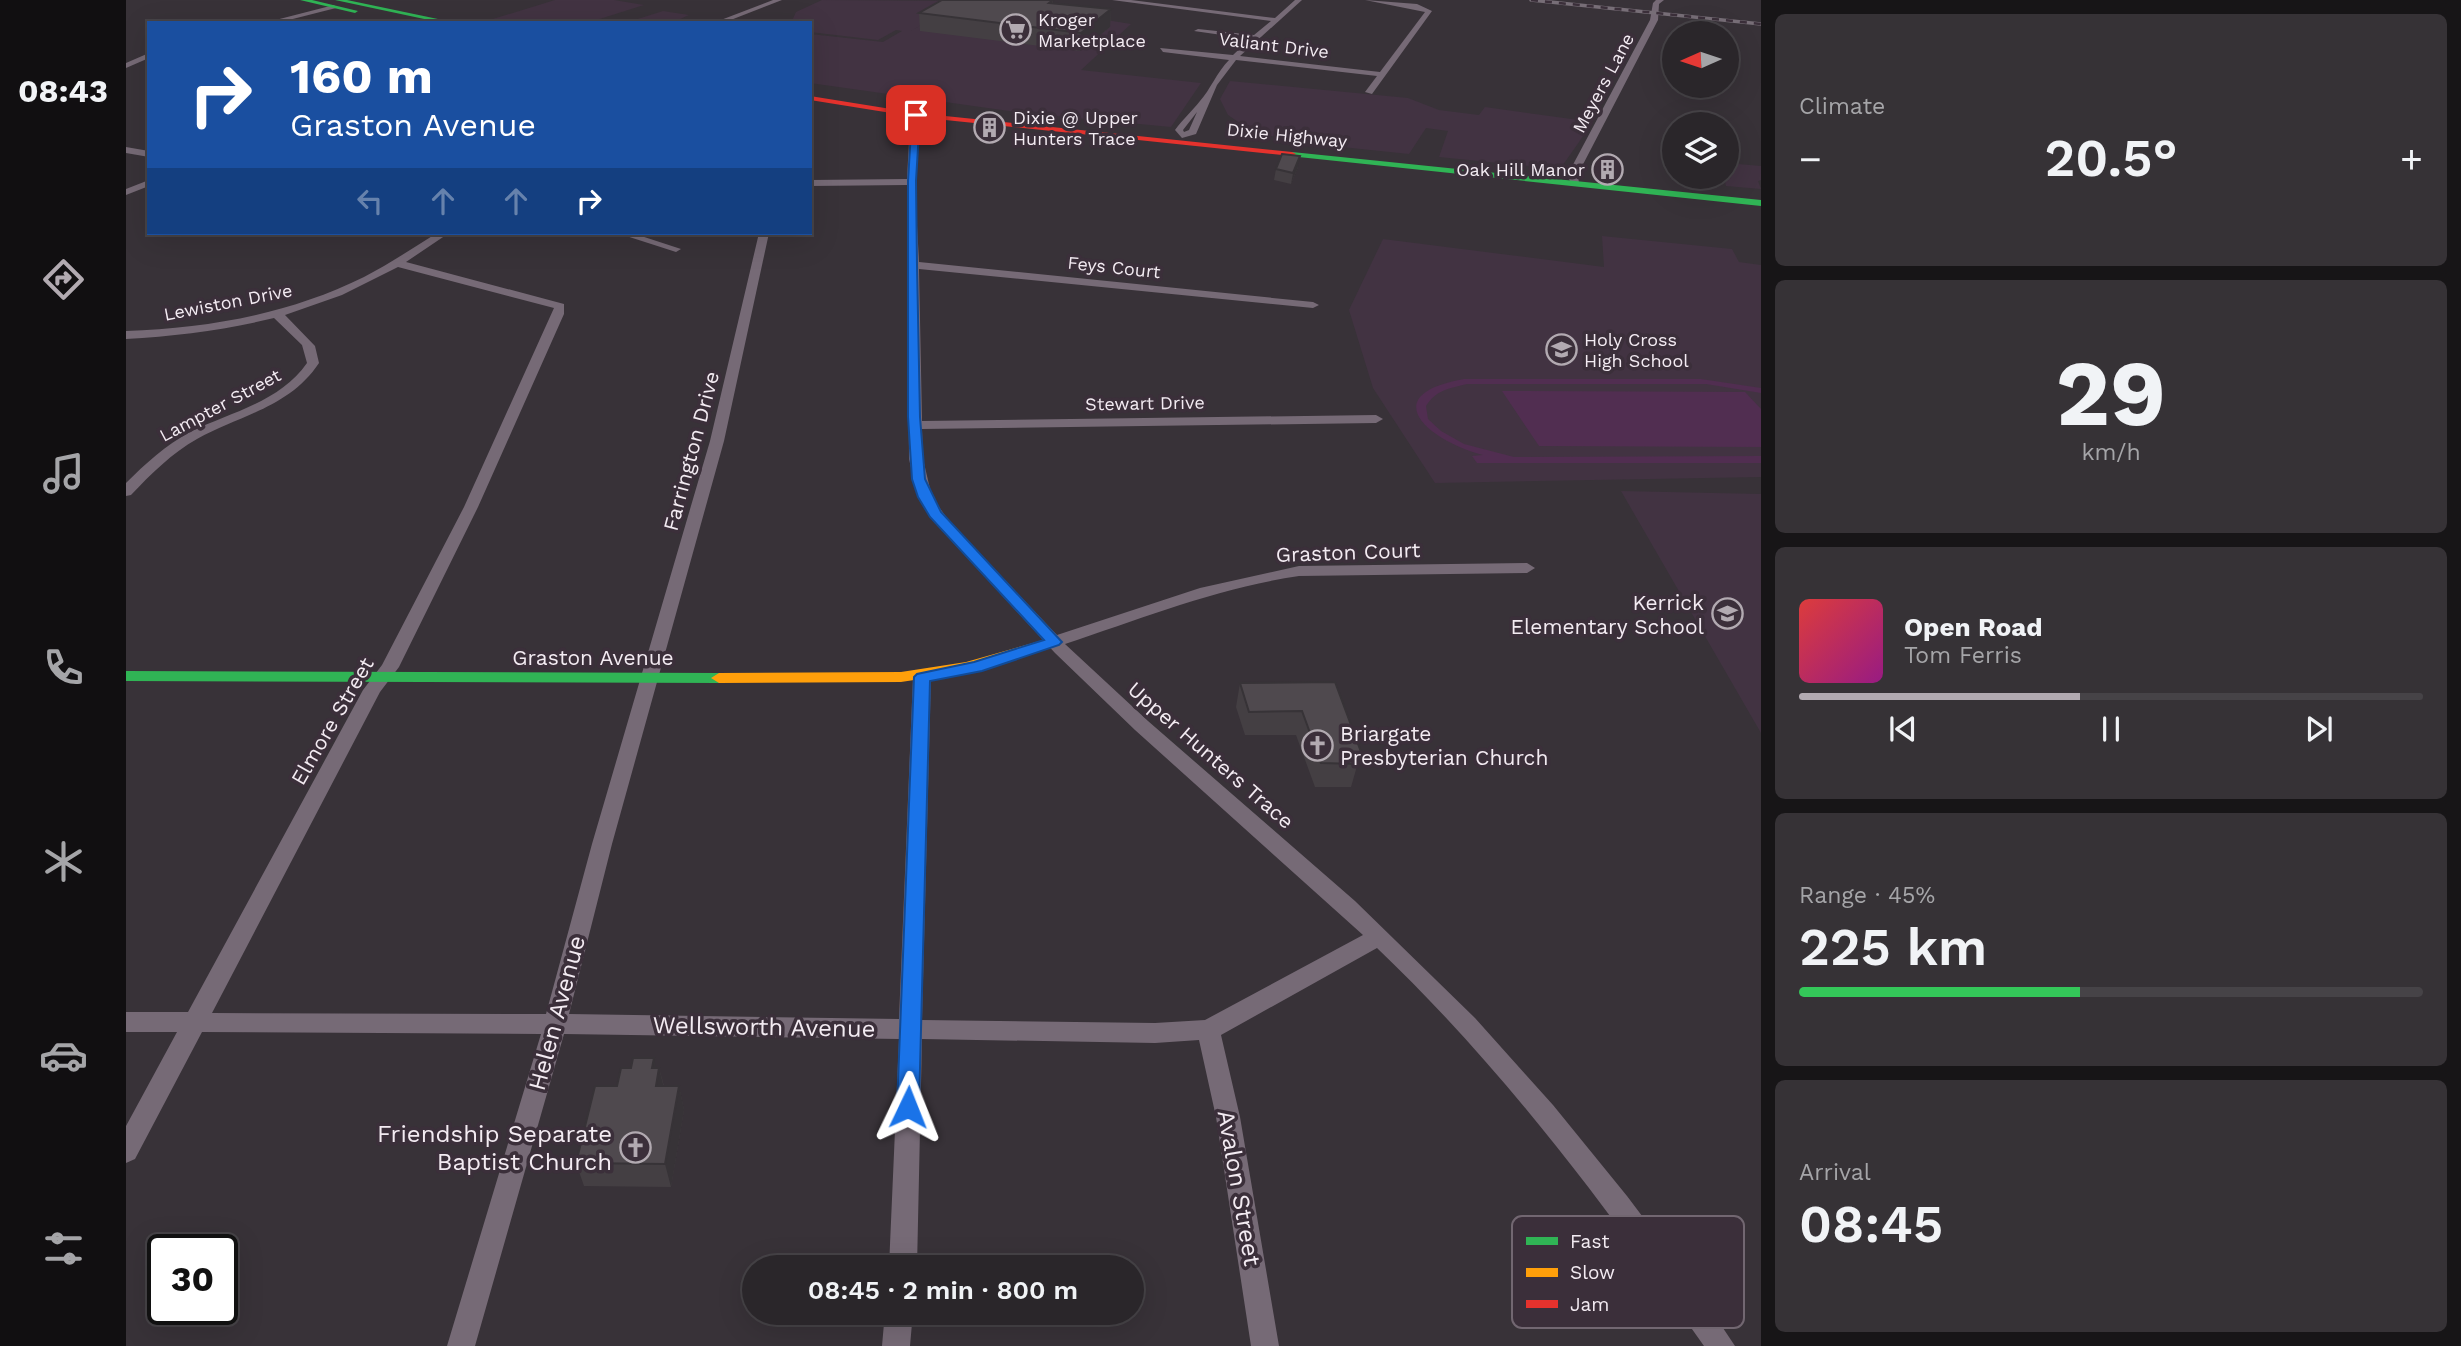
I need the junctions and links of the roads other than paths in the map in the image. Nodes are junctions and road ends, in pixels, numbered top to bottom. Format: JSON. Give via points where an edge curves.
{"nodes":[{"id":1,"x":303,"y":0,"type":"edge"},
{"id":2,"x":779,"y":0,"type":"edge"},
{"id":3,"x":1115,"y":0,"type":"edge"},
{"id":4,"x":1299,"y":0,"type":"edge"},
{"id":5,"x":1368,"y":0,"type":"edge"},
{"id":6,"x":1661,"y":0,"type":"edge"},
{"id":7,"x":336,"y":3,"type":"edge"},
{"id":8,"x":1278,"y":20,"type":"junction"},
{"id":9,"x":274,"y":21,"type":"edge"},
{"id":10,"x":408,"y":21,"type":"edge"},
{"id":11,"x":444,"y":21,"type":"edge"},
{"id":12,"x":721,"y":21,"type":"edge"},
{"id":13,"x":1198,"y":31,"type":"dead end"},
{"id":14,"x":1258,"y":38,"type":"junction"},
{"id":15,"x":1163,"y":50,"type":"dead end"},
{"id":16,"x":147,"y":56,"type":"edge"},
{"id":17,"x":1238,"y":57,"type":"junction"},
{"id":18,"x":126,"y":66,"type":"edge"},
{"id":19,"x":1381,"y":74,"type":"junction"},
{"id":20,"x":812,"y":90,"type":"edge"},
{"id":21,"x":1369,"y":92,"type":"dead end"},
{"id":22,"x":812,"y":98,"type":"edge"},
{"id":23,"x":917,"y":111,"type":"junction"},
{"id":24,"x":1182,"y":135,"type":"junction"},
{"id":25,"x":1126,"y":138,"type":"junction"},
{"id":26,"x":126,"y":150,"type":"edge"},
{"id":27,"x":147,"y":154,"type":"edge"},
{"id":28,"x":1574,"y":179,"type":"junction"},
{"id":29,"x":912,"y":181,"type":"junction"},
{"id":30,"x":812,"y":183,"type":"edge"},
{"id":31,"x":147,"y":184,"type":"edge"},
{"id":32,"x":126,"y":192,"type":"edge"},
{"id":33,"x":1761,"y":194,"type":"edge"},
{"id":34,"x":1761,"y":203,"type":"edge"},
{"id":35,"x":441,"y":235,"type":"edge"},
{"id":36,"x":629,"y":235,"type":"edge"},
{"id":37,"x":764,"y":235,"type":"edge"},
{"id":38,"x":676,"y":249,"type":"dead end"},
{"id":39,"x":396,"y":263,"type":"junction"},
{"id":40,"x":912,"y":265,"type":"junction"},
{"id":41,"x":1313,"y":304,"type":"dead end"},
{"id":42,"x":276,"y":313,"type":"junction"},
{"id":43,"x":126,"y":335,"type":"edge"},
{"id":44,"x":1376,"y":419,"type":"dead end"},
{"id":45,"x":915,"y":425,"type":"junction"},
{"id":46,"x":126,"y":492,"type":"edge"},
{"id":47,"x":1527,"y":568,"type":"dead end"},
{"id":48,"x":1054,"y":642,"type":"junction"},
{"id":49,"x":126,"y":676,"type":"edge"},
{"id":50,"x":382,"y":676,"type":"junction"},
{"id":51,"x":922,"y":677,"type":"junction"},
{"id":52,"x":649,"y":678,"type":"junction"},
{"id":53,"x":1378,"y":937,"type":"junction"},
{"id":54,"x":126,"y":1023,"type":"edge"},
{"id":55,"x":193,"y":1023,"type":"junction"},
{"id":56,"x":555,"y":1024,"type":"junction"},
{"id":57,"x":911,"y":1028,"type":"junction"},
{"id":58,"x":1208,"y":1030,"type":"junction"},
{"id":59,"x":126,"y":1151,"type":"edge"},
{"id":60,"x":1624,"y":1216,"type":"edge"},
{"id":61,"x":903,"y":1255,"type":"edge"},
{"id":62,"x":898,"y":1325,"type":"edge"},
{"id":63,"x":1708,"y":1328,"type":"edge"},
{"id":64,"x":460,"y":1346,"type":"edge"},
{"id":65,"x":896,"y":1346,"type":"edge"},
{"id":66,"x":1265,"y":1346,"type":"edge"},
{"id":67,"x":1721,"y":1346,"type":"edge"}],
"edges":[{"from":1,"to":7,"type":"main road"},
{"from":2,"to":12,"type":"street"},
{"from":3,"to":8,"type":"street"},
{"from":4,"to":8,"type":"street"},
{"from":5,"to":19,"type":"street","via":[[1427,8],[1428,13]]},
{"from":6,"to":28,"type":"street","name":"Meyers Lane"},
{"from":7,"to":9,"type":"street"},
{"from":7,"to":10,"type":"main road"},
{"from":7,"to":11,"type":"main road"},
{"from":8,"to":14,"type":"street"},
{"from":13,"to":14,"type":"street"},
{"from":14,"to":17,"type":"street"},
{"from":15,"to":17,"type":"street","name":"Valiant Drive"},
{"from":16,"to":18,"type":"street"},
{"from":17,"to":19,"type":"street","name":"Valiant Drive"},
{"from":17,"to":24,"type":"street","via":[[1216,79],[1193,132]]},
{"from":19,"to":21,"type":"street"},
{"from":20,"to":23,"type":"main road","name":"Dixie Highway"},
{"from":22,"to":23,"type":"main road","name":"Dixie Highway"},
{"from":23,"to":24,"type":"main road","name":"Dixie Highway"},
{"from":23,"to":25,"type":"main road","name":"Dixie Highway"},
{"from":23,"to":29,"type":"street","name":"Upper Hunters Trace"},
{"from":24,"to":25,"type":"main road","via":[[1166,140]]},
{"from":24,"to":28,"type":"main road","name":"Dixie Highway"},
{"from":25,"to":28,"type":"main road","name":"Dixie Highway"},
{"from":26,"to":27,"type":"street"},
{"from":28,"to":33,"type":"main road","name":"Dixie Highway"},
{"from":28,"to":34,"type":"main road","name":"Dixie Highway"},
{"from":29,"to":30,"type":"street"},
{"from":29,"to":40,"type":"street","name":"Upper Hunters Trace"},
{"from":31,"to":32,"type":"street"},
{"from":35,"to":39,"type":"street","name":"Lewiston Drive"},
{"from":36,"to":38,"type":"street"},
{"from":37,"to":52,"type":"street","name":"Farrington Drive","via":[[717,441]]},
{"from":39,"to":42,"type":"street","name":"Lewiston Drive","via":[[343,291]]},
{"from":39,"to":50,"type":"street","name":"Elmore Street","via":[[560,306],[471,507]]},
{"from":40,"to":41,"type":"street","name":"Feys Court"},
{"from":40,"to":45,"type":"street","name":"Upper Hunters Trace"},
{"from":42,"to":43,"type":"street","name":"Lewiston Drive","via":[[205,328]]},
{"from":42,"to":46,"type":"street","name":"Lampter Street","via":[[311,349],[313,363],[304,377],[267,402],[172,448]]},
{"from":44,"to":45,"type":"street","name":"Stewart Drive"},
{"from":45,"to":48,"type":"street","name":"Upper Hunters Trace","via":[[917,469],[929,504]]},
{"from":47,"to":48,"type":"street","name":"Graston Court","via":[[1277,574]]},
{"from":48,"to":51,"type":"main road","name":"Graston Avenue","via":[[988,664]]},
{"from":48,"to":53,"type":"street","name":"Upper Hunters Trace"},
{"from":49,"to":50,"type":"main road","name":"Graston Avenue"},
{"from":50,"to":52,"type":"main road","name":"Graston Avenue"},
{"from":50,"to":55,"type":"street","name":"Elmore Street"},
{"from":51,"to":52,"type":"main road","name":"Graston Avenue"},
{"from":51,"to":57,"type":"street"},
{"from":52,"to":56,"type":"street","name":"Helen Avenue"},
{"from":53,"to":58,"type":"street","name":"Wellsworth Avenue"},
{"from":53,"to":60,"type":"street","name":"Upper Hunters Trace","via":[[1509,1072]]},
{"from":54,"to":55,"type":"street","name":"Wellsworth Avenue"},
{"from":55,"to":56,"type":"street","name":"Wellsworth Avenue"},
{"from":55,"to":59,"type":"street","name":"Elmore Street"},
{"from":56,"to":57,"type":"street","name":"Wellsworth Avenue"},
{"from":56,"to":64,"type":"street","name":"Helen Avenue"},
{"from":57,"to":58,"type":"street","name":"Wellsworth Avenue"},
{"from":57,"to":61,"type":"street"},
{"from":58,"to":66,"type":"street","name":"Avalon Street","via":[[1228,1117]]},
{"from":62,"to":65,"type":"street"},
{"from":63,"to":67,"type":"street","name":"Upper Hunters Trace"}]}
